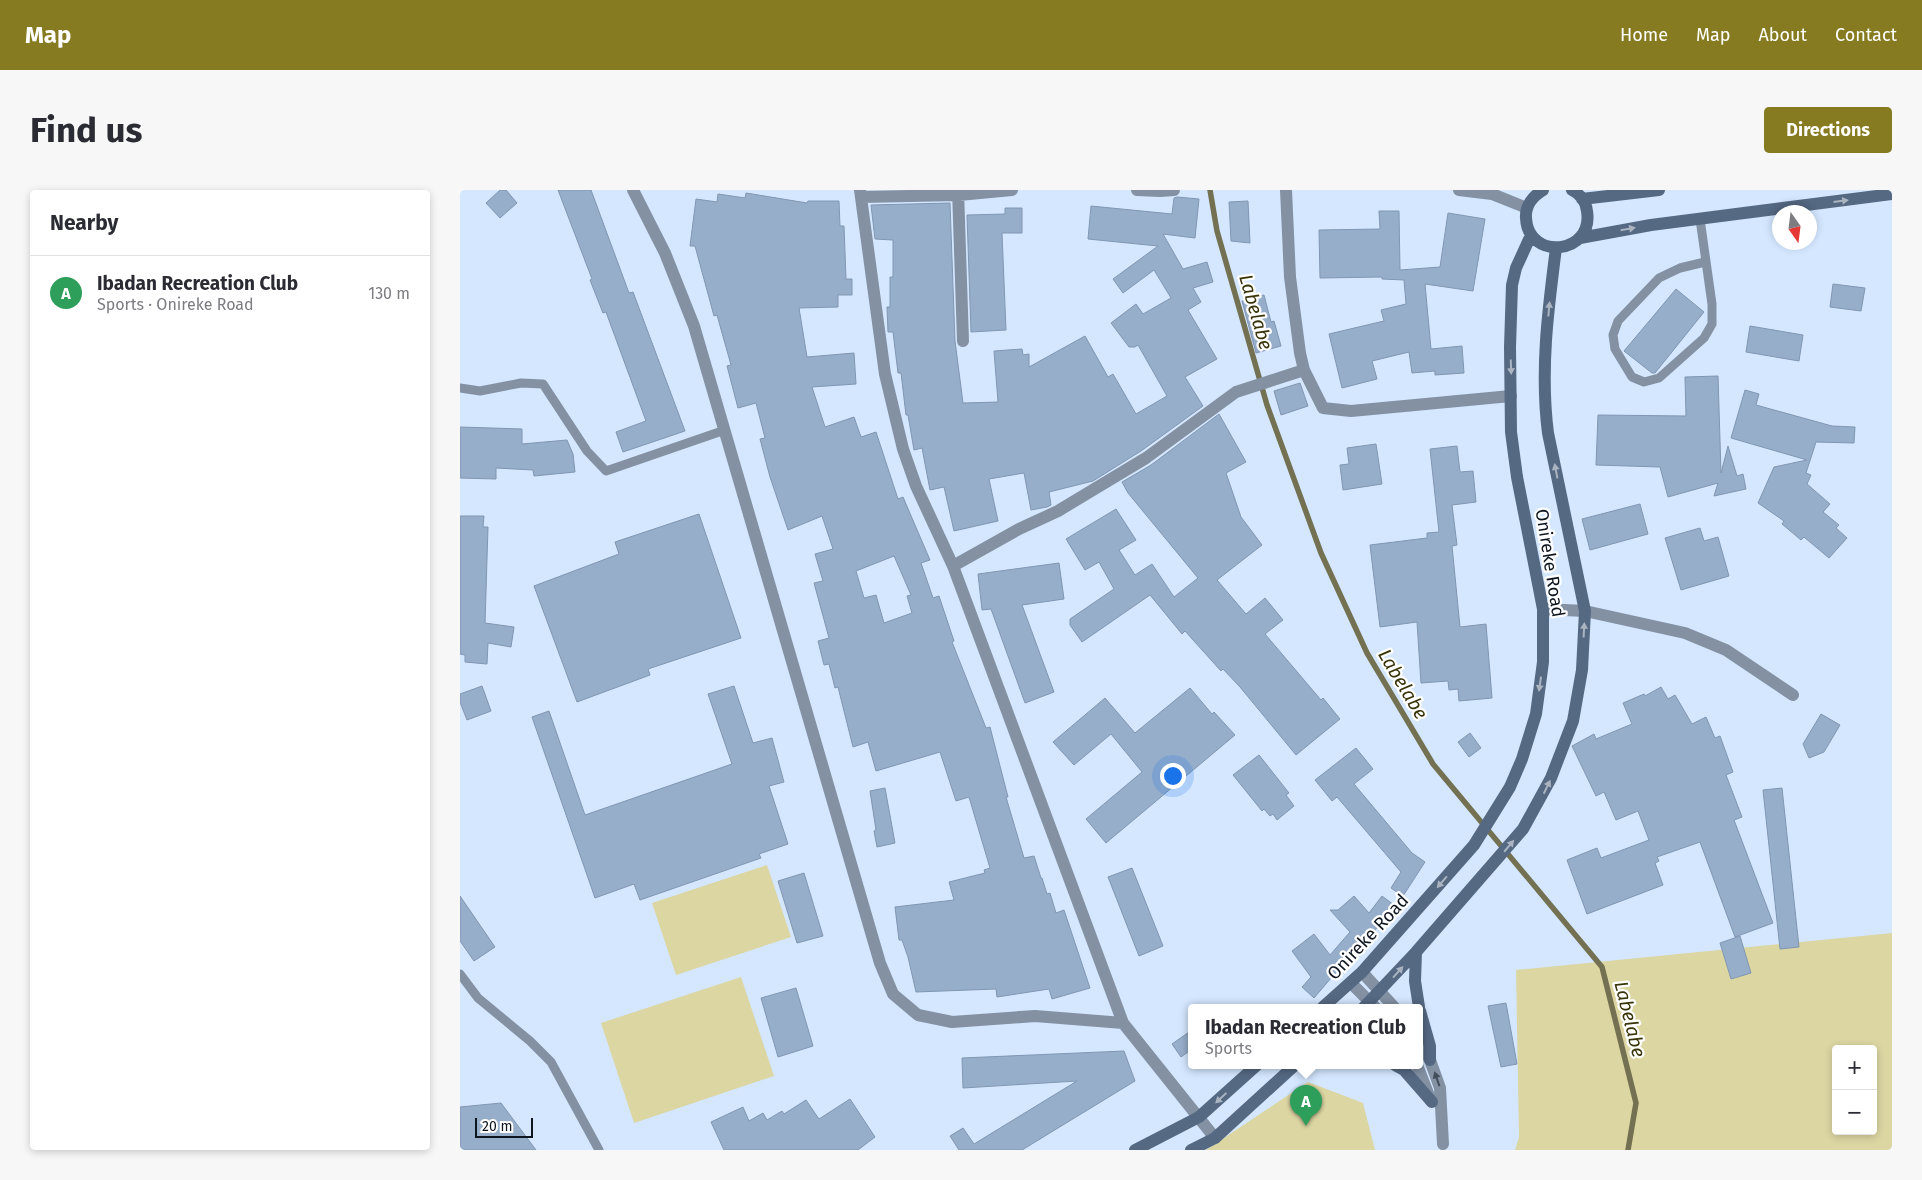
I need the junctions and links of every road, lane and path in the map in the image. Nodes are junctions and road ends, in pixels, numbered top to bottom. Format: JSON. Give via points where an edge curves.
{"nodes":[{"id":1,"x":633,"y":190,"type":"edge"},
{"id":2,"x":1012,"y":190,"type":"edge"},
{"id":3,"x":1136,"y":190,"type":"edge"},
{"id":4,"x":1174,"y":190,"type":"edge"},
{"id":5,"x":1286,"y":190,"type":"edge"},
{"id":6,"x":1459,"y":190,"type":"edge"},
{"id":7,"x":1659,"y":190,"type":"edge"},
{"id":8,"x":1539,"y":191,"type":"edge"},
{"id":9,"x":958,"y":192,"type":"edge"},
{"id":10,"x":1576,"y":192,"type":"edge"},
{"id":11,"x":861,"y":193,"type":"edge"},
{"id":12,"x":1892,"y":194,"type":"edge"},
{"id":13,"x":1527,"y":208,"type":"junction"},
{"id":14,"x":1700,"y":219,"type":"junction"},
{"id":15,"x":1531,"y":235,"type":"junction"},
{"id":16,"x":1580,"y":238,"type":"junction"},
{"id":17,"x":1556,"y":248,"type":"junction"},
{"id":18,"x":1705,"y":262,"type":"junction"},
{"id":19,"x":963,"y":341,"type":"dead end"},
{"id":20,"x":1304,"y":370,"type":"junction"},
{"id":21,"x":460,"y":388,"type":"edge"},
{"id":22,"x":1511,"y":396,"type":"junction"},
{"id":23,"x":725,"y":430,"type":"junction"},
{"id":24,"x":953,"y":566,"type":"junction"},
{"id":25,"x":1543,"y":609,"type":"junction"},
{"id":26,"x":1585,"y":611,"type":"junction"},
{"id":27,"x":1793,"y":696,"type":"dead end"},
{"id":28,"x":1416,"y":952,"type":"junction"},
{"id":29,"x":1362,"y":972,"type":"junction"},
{"id":30,"x":460,"y":974,"type":"edge"},
{"id":31,"x":1351,"y":983,"type":"junction"},
{"id":32,"x":1381,"y":991,"type":"junction"},
{"id":33,"x":1326,"y":1004,"type":"edge"},
{"id":34,"x":1369,"y":1004,"type":"edge"},
{"id":35,"x":1371,"y":1004,"type":"edge"},
{"id":36,"x":1392,"y":1004,"type":"edge"},
{"id":37,"x":1418,"y":1004,"type":"edge"},
{"id":38,"x":1423,"y":1022,"type":"edge"},
{"id":39,"x":1123,"y":1023,"type":"junction"},
{"id":40,"x":1423,"y":1047,"type":"edge"},
{"id":41,"x":1430,"y":1060,"type":"junction"},
{"id":42,"x":1253,"y":1069,"type":"edge"},
{"id":43,"x":1291,"y":1069,"type":"edge"},
{"id":44,"x":1402,"y":1069,"type":"edge"},
{"id":45,"x":1418,"y":1069,"type":"edge"},
{"id":46,"x":1432,"y":1102,"type":"junction"},
{"id":47,"x":1199,"y":1117,"type":"junction"},
{"id":48,"x":1215,"y":1138,"type":"junction"},
{"id":49,"x":1444,"y":1147,"type":"edge"},
{"id":50,"x":599,"y":1150,"type":"edge"},
{"id":51,"x":1135,"y":1150,"type":"edge"},
{"id":52,"x":1191,"y":1150,"type":"edge"}],
"edges":[{"from":1,"to":23,"type":"street","via":[[665,253],[694,326]]},
{"from":2,"to":9,"type":"street"},
{"from":3,"to":4,"type":"street"},
{"from":5,"to":20,"type":"street","via":[[1290,277]]},
{"from":6,"to":13,"type":"street","via":[[1492,194]]},
{"from":7,"to":10,"type":"main road"},
{"from":8,"to":13,"type":"main road"},
{"from":9,"to":11,"type":"street"},
{"from":9,"to":19,"type":"street"},
{"from":10,"to":16,"type":"main road","via":[[1587,208],[1588,218]]},
{"from":11,"to":24,"type":"street","via":[[885,374],[903,449],[916,486]]},
{"from":14,"to":12,"type":"main road","one_way":true},
{"from":13,"to":15,"type":"main road"},
{"from":16,"to":14,"type":"main road","one_way":true},
{"from":14,"to":18,"type":"lane"},
{"from":15,"to":17,"type":"main road","via":[[1546,246]]},
{"from":15,"to":22,"type":"main road","name":"Onireke Road","one_way":true,"via":[[1512,285]]},
{"from":16,"to":17,"type":"main road","via":[[1569,246]]},
{"from":26,"to":17,"type":"main road","name":"Onireke Road","one_way":true,"via":[[1544,404],[1547,332]]},
{"from":18,"to":18,"type":"lane","via":[[1712,324],[1704,338],[1659,378],[1644,382],[1632,377],[1615,350],[1613,335],[1618,320],[1659,278],[1680,268]]},
{"from":20,"to":22,"type":"street","via":[[1323,408],[1351,411]]},
{"from":20,"to":24,"type":"street","via":[[1236,392],[1146,458],[1058,511],[1018,529]]},
{"from":21,"to":23,"type":"lane","via":[[480,391],[521,383],[543,384],[587,451],[606,472]]},
{"from":22,"to":25,"type":"main road","name":"Onireke Road","via":[[1511,432],[1517,477]]},
{"from":23,"to":39,"type":"street","via":[[880,963],[893,994],[918,1015],[952,1022],[1035,1016]]},
{"from":24,"to":39,"type":"street"},
{"from":25,"to":26,"type":"street"},
{"from":25,"to":29,"type":"main road","name":"Onireke Road","one_way":true,"via":[[1544,662],[1536,714],[1513,780],[1474,845]]},
{"from":26,"to":27,"type":"street","via":[[1685,633],[1726,650]]},
{"from":28,"to":26,"type":"main road","name":"Onireke Road","one_way":true,"via":[[1523,829],[1551,778],[1573,720],[1582,670]]},
{"from":32,"to":28,"type":"main road","name":"Onireke Road","one_way":true},
{"from":28,"to":37,"type":"main road"},
{"from":29,"to":31,"type":"main road","name":"Onireke Road"},
{"from":29,"to":32,"type":"street"},
{"from":30,"to":50,"type":"lane","via":[[478,998],[552,1062]]},
{"from":31,"to":33,"type":"main road","name":"Onireke Road"},
{"from":31,"to":34,"type":"street"},
{"from":32,"to":35,"type":"main road","name":"Onireke Road"},
{"from":32,"to":36,"type":"street"},
{"from":38,"to":41,"type":"main road","via":[[1430,1046]]},
{"from":39,"to":47,"type":"street"},
{"from":40,"to":41,"type":"street"},
{"from":49,"to":41,"type":"street","one_way":true,"via":[[1440,1088]]},
{"from":42,"to":47,"type":"main road","one_way":true},
{"from":43,"to":48,"type":"main road"},
{"from":44,"to":46,"type":"main road"},
{"from":45,"to":46,"type":"street"},
{"from":46,"to":49,"type":"street"},
{"from":47,"to":48,"type":"street"},
{"from":47,"to":51,"type":"main road"},
{"from":48,"to":52,"type":"main road"}]}
